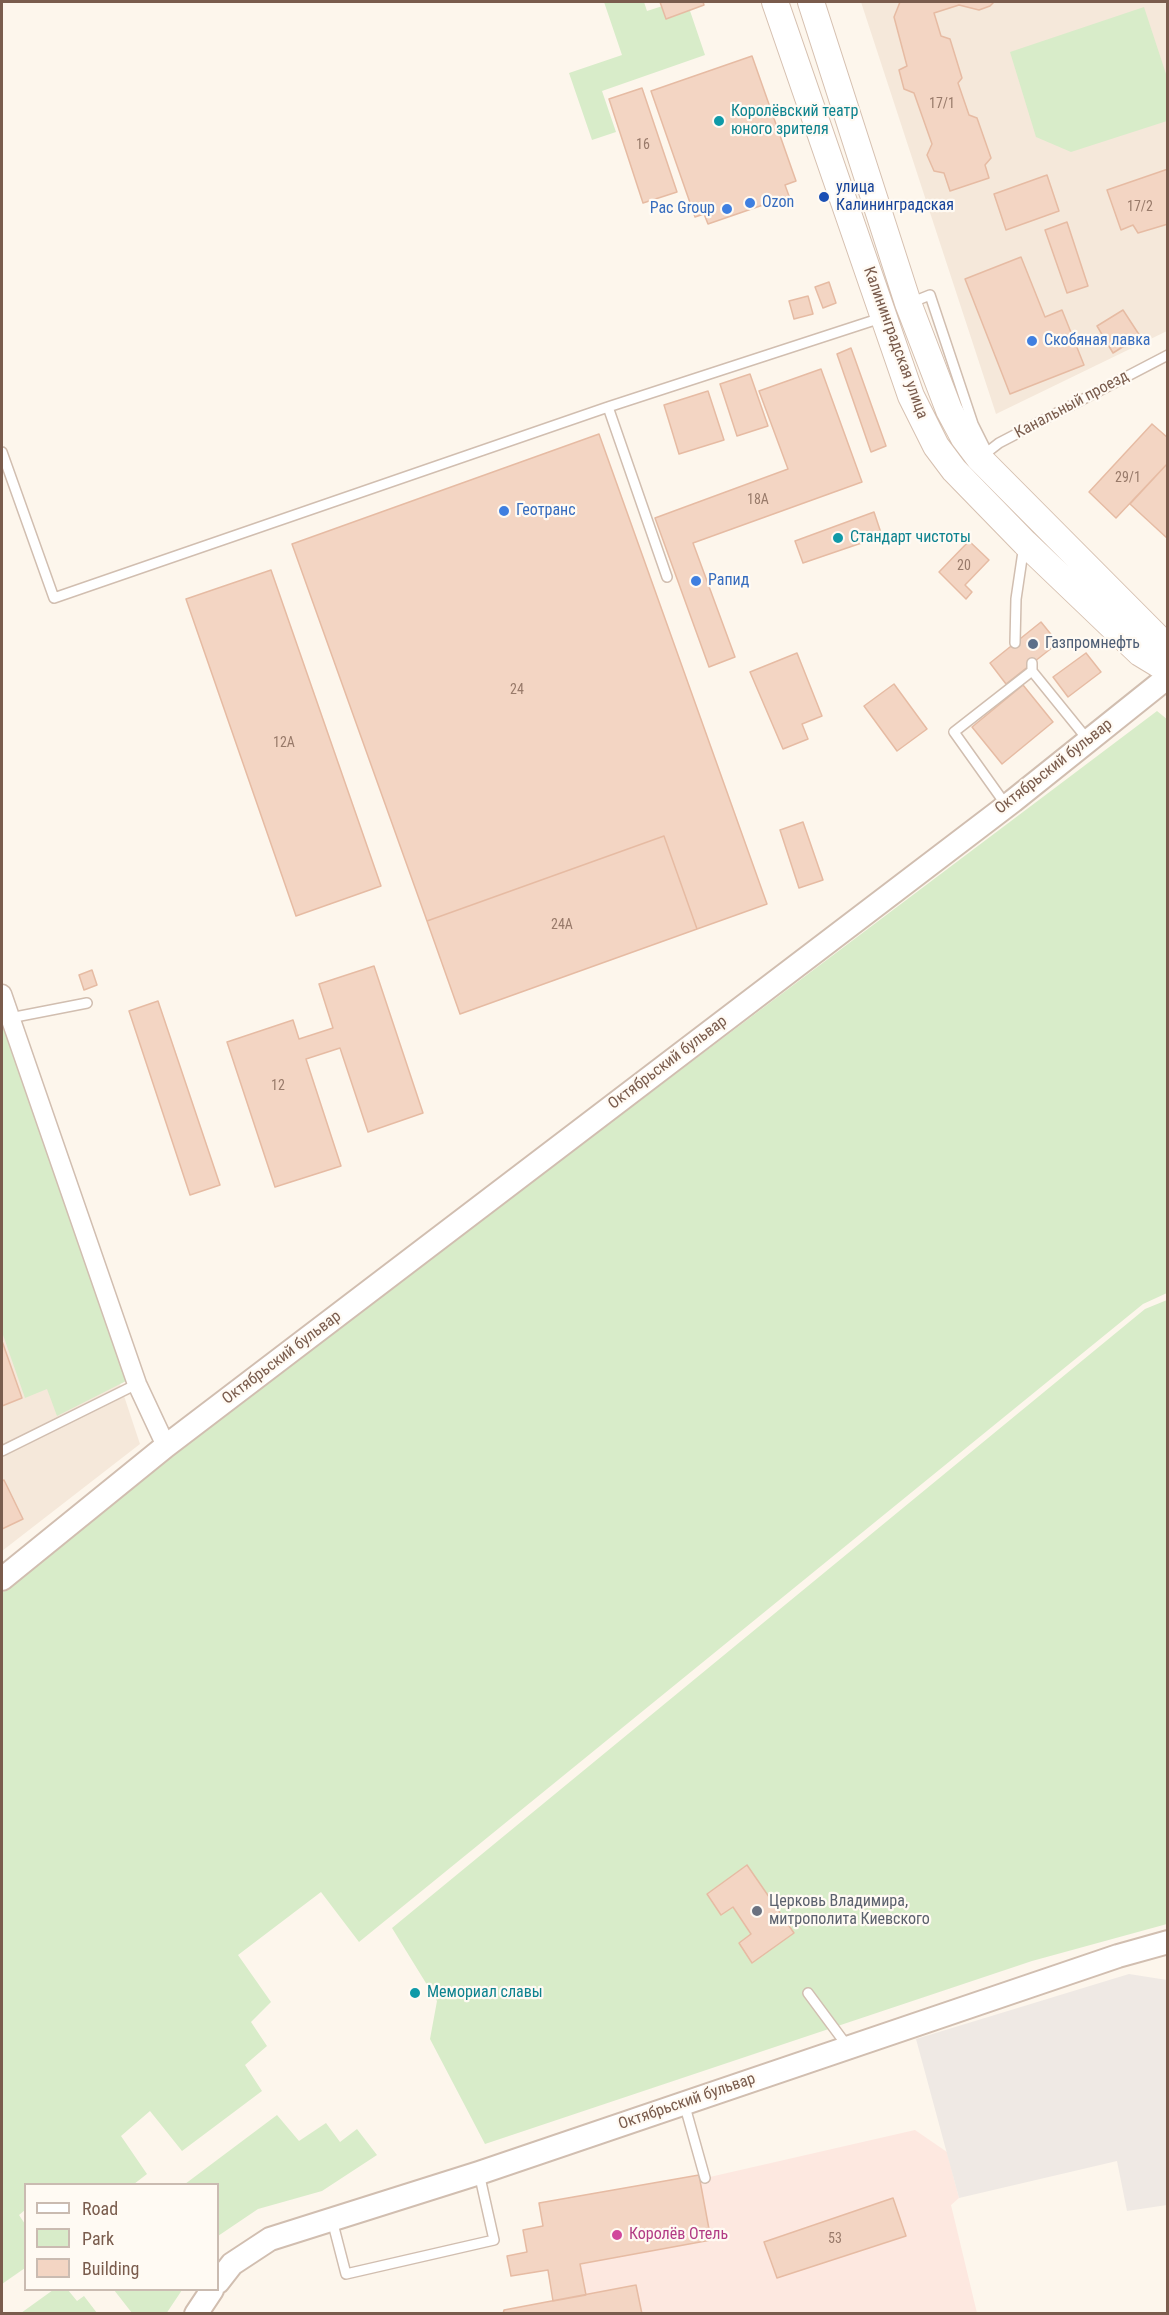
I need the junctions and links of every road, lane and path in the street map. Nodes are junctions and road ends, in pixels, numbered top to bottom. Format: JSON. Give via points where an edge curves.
{"nodes":[{"id":1,"x":811,"y":2,"type":"edge"},
{"id":2,"x":781,"y":3,"type":"edge"},
{"id":3,"x":884,"y":317,"type":"junction"},
{"id":4,"x":1167,"y":355,"type":"edge"},
{"id":5,"x":608,"y":407,"type":"junction"},
{"id":6,"x":2,"y":452,"type":"edge"},
{"id":7,"x":983,"y":455,"type":"junction"},
{"id":8,"x":1024,"y":543,"type":"junction"},
{"id":9,"x":668,"y":578,"type":"dead end"},
{"id":10,"x":1016,"y":643,"type":"dead end"},
{"id":11,"x":1167,"y":662,"type":"edge"},
{"id":12,"x":1167,"y":670,"type":"edge"},
{"id":13,"x":1167,"y":677,"type":"edge"},
{"id":14,"x":1088,"y":740,"type":"junction"},
{"id":15,"x":1006,"y":806,"type":"junction"},
{"id":16,"x":2,"y":993,"type":"edge"},
{"id":17,"x":87,"y":1003,"type":"dead end"},
{"id":18,"x":10,"y":1018,"type":"junction"},
{"id":19,"x":137,"y":1384,"type":"junction"},
{"id":20,"x":166,"y":1446,"type":"junction"},
{"id":21,"x":2,"y":1451,"type":"edge"},
{"id":22,"x":2,"y":1579,"type":"edge"},
{"id":23,"x":1167,"y":1941,"type":"edge"},
{"id":24,"x":808,"y":1993,"type":"dead end"},
{"id":25,"x":848,"y":2047,"type":"junction"},
{"id":26,"x":684,"y":2103,"type":"junction"},
{"id":27,"x":479,"y":2173,"type":"junction"},
{"id":28,"x":705,"y":2178,"type":"dead end"},
{"id":29,"x":332,"y":2219,"type":"junction"},
{"id":30,"x":219,"y":2281,"type":"edge"},
{"id":31,"x":211,"y":2291,"type":"edge"},
{"id":32,"x":196,"y":2313,"type":"edge"}],
"edges":[{"from":1,"to":7,"type":"main road","name":"Калининградская улица","via":[[908,303],[949,410],[964,438]]},
{"from":2,"to":3,"type":"main road","name":"Калининградская улица"},
{"from":3,"to":5,"type":"lane"},
{"from":3,"to":8,"type":"main road","name":"Калининградская улица","via":[[911,396],[936,446]]},
{"from":4,"to":7,"type":"lane","name":"Канальный проезд"},
{"from":5,"to":6,"type":"lane","via":[[54,598]]},
{"from":5,"to":9,"type":"lane"},
{"from":7,"to":11,"type":"main road","name":"Калининградская улица","via":[[1156,636]]},
{"from":8,"to":10,"type":"lane","via":[[1016,599]]},
{"from":8,"to":12,"type":"main road","name":"Калининградская улица","via":[[1140,653]]},
{"from":13,"to":14,"type":"street","name":"Октябрьский бульвар"},
{"from":14,"to":15,"type":"street","name":"Октябрьский бульвар"},
{"from":14,"to":15,"type":"lane","via":[[1032,667],[954,732]]},
{"from":15,"to":20,"type":"street","name":"Октябрьский бульвар"},
{"from":16,"to":18,"type":"street"},
{"from":17,"to":18,"type":"lane"},
{"from":18,"to":19,"type":"street"},
{"from":19,"to":20,"type":"street"},
{"from":19,"to":21,"type":"lane"},
{"from":20,"to":22,"type":"street","name":"Октябрьский бульвар"},
{"from":23,"to":25,"type":"street","name":"Октябрьский бульвар"},
{"from":24,"to":25,"type":"lane"},
{"from":25,"to":26,"type":"street","name":"Октябрьский бульвар"},
{"from":26,"to":27,"type":"street","name":"Октябрьский бульвар"},
{"from":26,"to":28,"type":"lane"},
{"from":27,"to":29,"type":"street","name":"Октябрьский бульвар"},
{"from":27,"to":29,"type":"lane","via":[[494,2240],[346,2274]]},
{"from":29,"to":30,"type":"street","name":"Октябрьский бульвар","via":[[270,2238],[232,2264]]},
{"from":31,"to":32,"type":"street"}]}
